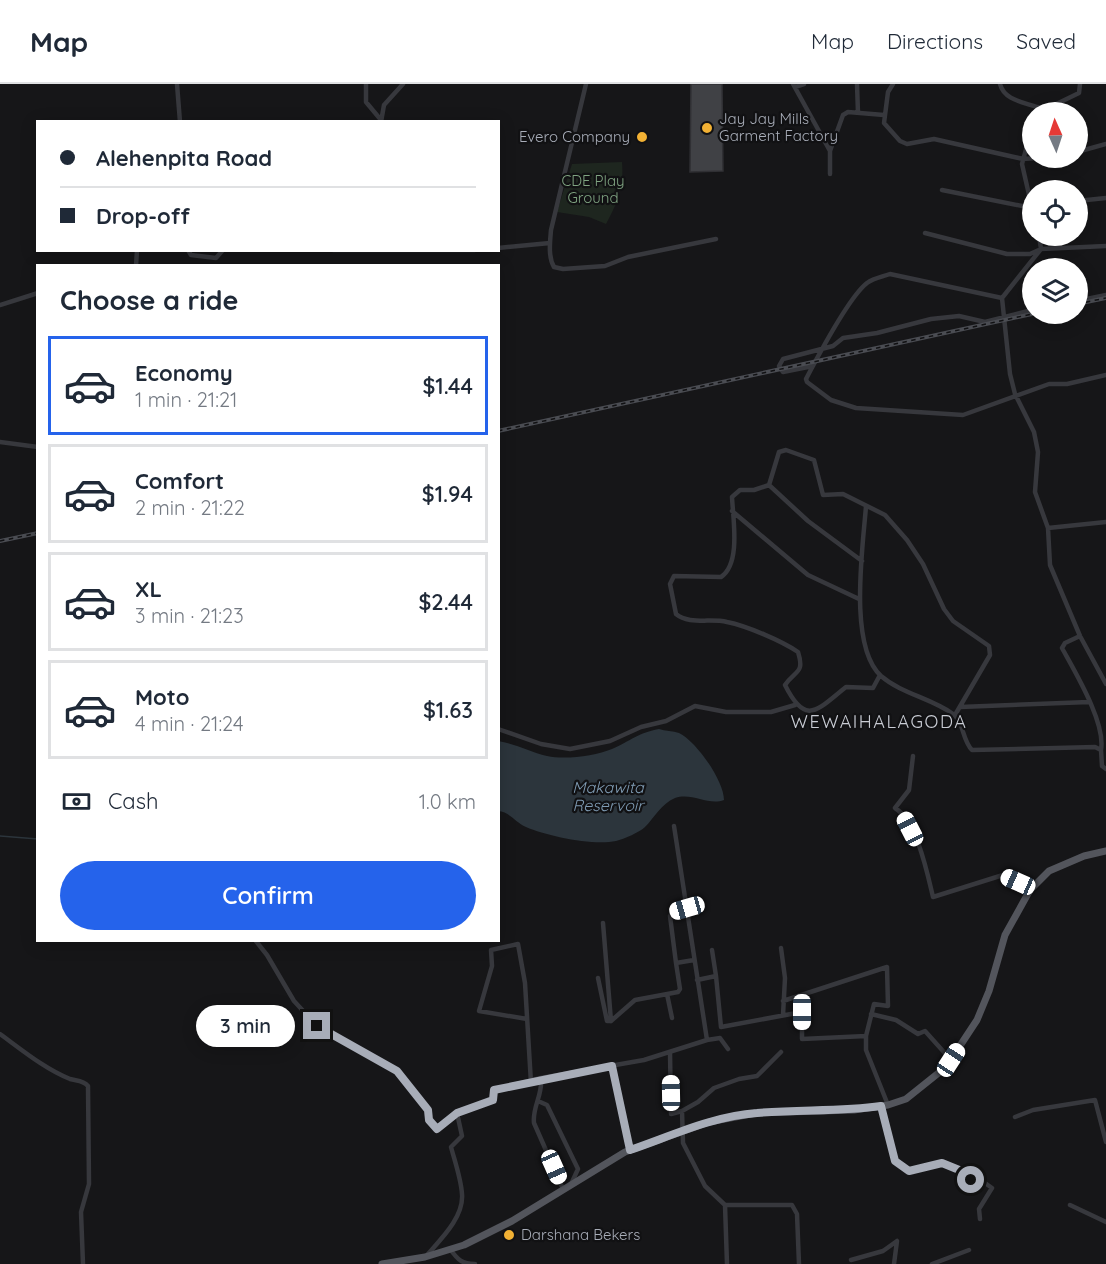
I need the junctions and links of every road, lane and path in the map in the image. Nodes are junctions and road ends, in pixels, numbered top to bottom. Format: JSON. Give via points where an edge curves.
{"nodes":[{"id":1,"x":177,"y":84,"type":"edge"},
{"id":2,"x":366,"y":84,"type":"edge"},
{"id":3,"x":403,"y":84,"type":"edge"},
{"id":4,"x":586,"y":84,"type":"edge"},
{"id":5,"x":804,"y":84,"type":"edge"},
{"id":6,"x":857,"y":84,"type":"edge"},
{"id":7,"x":893,"y":84,"type":"edge"},
{"id":8,"x":1000,"y":84,"type":"edge"},
{"id":9,"x":1080,"y":84,"type":"edge"},
{"id":10,"x":794,"y":86,"type":"edge"},
{"id":11,"x":1060,"y":102,"type":"edge"},
{"id":12,"x":1022,"y":103,"type":"edge"},
{"id":13,"x":858,"y":113,"type":"junction"},
{"id":14,"x":884,"y":115,"type":"junction"},
{"id":15,"x":180,"y":120,"type":"edge"},
{"id":16,"x":380,"y":120,"type":"edge"},
{"id":17,"x":381,"y":120,"type":"edge"},
{"id":18,"x":1106,"y":144,"type":"edge"},
{"id":19,"x":1088,"y":149,"type":"edge"},
{"id":20,"x":830,"y":152,"type":"junction"},
{"id":21,"x":1022,"y":159,"type":"edge"},
{"id":22,"x":830,"y":174,"type":"dead end"},
{"id":23,"x":942,"y":190,"type":"dead end"},
{"id":24,"x":1106,"y":198,"type":"edge"},
{"id":25,"x":1088,"y":200,"type":"edge"},
{"id":26,"x":1022,"y":206,"type":"edge"},
{"id":27,"x":925,"y":233,"type":"dead end"},
{"id":28,"x":716,"y":239,"type":"dead end"},
{"id":29,"x":550,"y":243,"type":"junction"},
{"id":30,"x":1041,"y":246,"type":"edge"},
{"id":31,"x":1106,"y":246,"type":"edge"},
{"id":32,"x":500,"y":248,"type":"edge"},
{"id":33,"x":1041,"y":249,"type":"junction"},
{"id":34,"x":189,"y":252,"type":"edge"},
{"id":35,"x":221,"y":252,"type":"edge"},
{"id":36,"x":36,"y":294,"type":"edge"},
{"id":37,"x":1106,"y":295,"type":"edge"},
{"id":38,"x":1002,"y":298,"type":"junction"},
{"id":39,"x":1088,"y":299,"type":"edge"},
{"id":40,"x":0,"y":305,"type":"edge"},
{"id":41,"x":1022,"y":312,"type":"edge"},
{"id":42,"x":1004,"y":317,"type":"junction"},
{"id":43,"x":823,"y":349,"type":"junction"},
{"id":44,"x":813,"y":366,"type":"junction"},
{"id":45,"x":1106,"y":375,"type":"edge"},
{"id":46,"x":1015,"y":394,"type":"junction"},
{"id":47,"x":0,"y":442,"type":"edge"},
{"id":48,"x":36,"y":447,"type":"edge"},
{"id":49,"x":769,"y":485,"type":"junction"},
{"id":50,"x":866,"y":506,"type":"junction"},
{"id":51,"x":732,"y":511,"type":"junction"},
{"id":52,"x":1106,"y":522,"type":"edge"},
{"id":53,"x":1048,"y":528,"type":"junction"},
{"id":54,"x":862,"y":561,"type":"junction"},
{"id":55,"x":859,"y":599,"type":"junction"},
{"id":56,"x":1080,"y":636,"type":"junction"},
{"id":57,"x":880,"y":675,"type":"junction"},
{"id":58,"x":1106,"y":684,"type":"edge"},
{"id":59,"x":1089,"y":702,"type":"junction"},
{"id":60,"x":795,"y":705,"type":"junction"},
{"id":61,"x":960,"y":707,"type":"junction"},
{"id":62,"x":955,"y":716,"type":"junction"},
{"id":63,"x":500,"y":730,"type":"edge"},
{"id":64,"x":1101,"y":750,"type":"junction"},
{"id":65,"x":913,"y":756,"type":"dead end"},
{"id":66,"x":1106,"y":769,"type":"edge"},
{"id":67,"x":674,"y":826,"type":"dead end"},
{"id":68,"x":1106,"y":851,"type":"edge"},
{"id":69,"x":1030,"y":890,"type":"junction"},
{"id":70,"x":687,"y":908,"type":"junction"},
{"id":71,"x":603,"y":923,"type":"dead end"},
{"id":72,"x":257,"y":942,"type":"edge"},
{"id":73,"x":780,"y":948,"type":"dead end"},
{"id":74,"x":712,"y":950,"type":"dead end"},
{"id":75,"x":694,"y":960,"type":"junction"},
{"id":76,"x":676,"y":963,"type":"junction"},
{"id":77,"x":716,"y":976,"type":"junction"},
{"id":78,"x":598,"y":978,"type":"dead end"},
{"id":79,"x":697,"y":980,"type":"junction"},
{"id":80,"x":667,"y":994,"type":"junction"},
{"id":81,"x":783,"y":1001,"type":"junction"},
{"id":82,"x":871,"y":1014,"type":"junction"},
{"id":83,"x":783,"y":1015,"type":"junction"},
{"id":84,"x":672,"y":1018,"type":"dead end"},
{"id":85,"x":527,"y":1019,"type":"dead end"},
{"id":86,"x":611,"y":1021,"type":"junction"},
{"id":87,"x":0,"y":1034,"type":"edge"},
{"id":88,"x":866,"y":1036,"type":"junction"},
{"id":89,"x":707,"y":1040,"type":"junction"},
{"id":90,"x":728,"y":1048,"type":"dead end"},
{"id":91,"x":670,"y":1052,"type":"junction"},
{"id":92,"x":781,"y":1052,"type":"dead end"},
{"id":93,"x":951,"y":1060,"type":"junction"},
{"id":94,"x":612,"y":1066,"type":"junction"},
{"id":95,"x":541,"y":1078,"type":"junction"},
{"id":96,"x":531,"y":1083,"type":"junction"},
{"id":97,"x":537,"y":1101,"type":"junction"},
{"id":98,"x":885,"y":1105,"type":"junction"},
{"id":99,"x":682,"y":1111,"type":"junction"},
{"id":100,"x":457,"y":1113,"type":"junction"},
{"id":101,"x":1015,"y":1117,"type":"dead end"},
{"id":102,"x":682,"y":1131,"type":"junction"},
{"id":103,"x":1106,"y":1143,"type":"edge"},
{"id":104,"x":630,"y":1150,"type":"junction"},
{"id":105,"x":572,"y":1183,"type":"junction"},
{"id":106,"x":563,"y":1189,"type":"junction"},
{"id":107,"x":725,"y":1205,"type":"junction"},
{"id":108,"x":1070,"y":1205,"type":"dead end"},
{"id":109,"x":980,"y":1219,"type":"dead end"},
{"id":110,"x":1106,"y":1222,"type":"edge"},
{"id":111,"x":450,"y":1249,"type":"junction"},
{"id":112,"x":969,"y":1250,"type":"dead end"},
{"id":113,"x":426,"y":1257,"type":"junction"},
{"id":114,"x":851,"y":1260,"type":"dead end"},
{"id":115,"x":415,"y":1262,"type":"edge"},
{"id":116,"x":83,"y":1264,"type":"edge"},
{"id":117,"x":382,"y":1264,"type":"edge"},
{"id":118,"x":476,"y":1264,"type":"edge"},
{"id":119,"x":727,"y":1264,"type":"edge"},
{"id":120,"x":799,"y":1264,"type":"edge"},
{"id":121,"x":894,"y":1264,"type":"edge"},
{"id":122,"x":932,"y":1264,"type":"edge"}],
"edges":[{"from":1,"to":15,"type":"street"},
{"from":2,"to":16,"type":"street","via":[[366,102]]},
{"from":3,"to":17,"type":"street","via":[[384,105]]},
{"from":4,"to":29,"type":"street"},
{"from":5,"to":10,"type":"street"},
{"from":6,"to":13,"type":"street"},
{"from":7,"to":14,"type":"street"},
{"from":8,"to":12,"type":"street","via":[[1006,96]]},
{"from":9,"to":11,"type":"street","via":[[1079,93]]},
{"from":10,"to":20,"type":"street"},
{"from":13,"to":14,"type":"street"},
{"from":13,"to":20,"type":"street","via":[[843,115]]},
{"from":14,"to":21,"type":"street","via":[[884,123],[907,144],[934,139]]},
{"from":18,"to":19,"type":"street"},
{"from":20,"to":22,"type":"street"},
{"from":23,"to":26,"type":"street"},
{"from":24,"to":25,"type":"street"},
{"from":27,"to":33,"type":"street","via":[[1007,254],[1030,254]]},
{"from":28,"to":29,"type":"street","via":[[628,257],[605,266],[563,268],[554,267]]},
{"from":29,"to":32,"type":"street"},
{"from":30,"to":33,"type":"street"},
{"from":31,"to":33,"type":"street"},
{"from":33,"to":38,"type":"street"},
{"from":34,"to":35,"type":"street","via":[[216,258]]},
{"from":36,"to":40,"type":"street"},
{"from":37,"to":39,"type":"street"},
{"from":38,"to":42,"type":"street"},
{"from":38,"to":43,"type":"street","via":[[890,274],[873,279],[858,291]]},
{"from":41,"to":42,"type":"street"},
{"from":42,"to":43,"type":"street","via":[[985,322],[959,316],[931,319],[843,338]]},
{"from":42,"to":46,"type":"street"},
{"from":43,"to":44,"type":"street"},
{"from":43,"to":44,"type":"street","via":[[783,359],[780,366],[783,372]]},
{"from":44,"to":46,"type":"street","via":[[807,382],[831,400],[856,408],[963,415]]},
{"from":45,"to":46,"type":"street"},
{"from":46,"to":53,"type":"street","via":[[1034,432],[1038,453],[1035,492]]},
{"from":47,"to":48,"type":"street"},
{"from":49,"to":50,"type":"street","via":[[779,452],[786,450],[814,460],[823,495],[843,494]]},
{"from":49,"to":51,"type":"street","via":[[735,492]]},
{"from":49,"to":54,"type":"street","via":[[808,521]]},
{"from":50,"to":54,"type":"street"},
{"from":50,"to":61,"type":"street","via":[[885,515],[907,540],[953,621],[989,646],[990,655]]},
{"from":51,"to":55,"type":"street","via":[[808,575]]},
{"from":51,"to":60,"type":"street","via":[[731,566],[721,577],[674,576],[670,584],[676,614],[682,619],[737,624],[798,652],[800,671],[785,685]]},
{"from":52,"to":53,"type":"street"},
{"from":53,"to":56,"type":"street","via":[[1050,565]]},
{"from":54,"to":55,"type":"street"},
{"from":55,"to":57,"type":"street","via":[[861,627],[872,665]]},
{"from":56,"to":58,"type":"street"},
{"from":56,"to":59,"type":"street","via":[[1062,648]]},
{"from":57,"to":60,"type":"street","via":[[873,688],[846,687],[812,711]]},
{"from":57,"to":62,"type":"street"},
{"from":59,"to":61,"type":"street"},
{"from":59,"to":64,"type":"street","via":[[1100,722]]},
{"from":60,"to":63,"type":"street","via":[[771,712],[726,712],[695,706],[610,741],[570,749]]},
{"from":61,"to":62,"type":"street"},
{"from":62,"to":64,"type":"street","via":[[972,750]]},
{"from":64,"to":66,"type":"street","via":[[1102,766]]},
{"from":65,"to":69,"type":"street","via":[[909,790],[895,808],[919,846],[933,897],[1003,875]]},
{"from":67,"to":70,"type":"street"},
{"from":68,"to":69,"type":"main road","via":[[1049,871]]},
{"from":69,"to":93,"type":"main road","via":[[1005,935],[977,1020]]},
{"from":70,"to":75,"type":"street"},
{"from":70,"to":76,"type":"street","via":[[670,916]]},
{"from":71,"to":86,"type":"street"},
{"from":72,"to":100,"type":"street","via":[[294,1001],[317,1026],[397,1071],[428,1110],[429,1120],[437,1129]]},
{"from":73,"to":81,"type":"street","via":[[785,978]]},
{"from":74,"to":77,"type":"street"},
{"from":75,"to":76,"type":"street"},
{"from":75,"to":79,"type":"street"},
{"from":76,"to":80,"type":"street","via":[[680,989]]},
{"from":77,"to":79,"type":"street"},
{"from":77,"to":83,"type":"street","via":[[722,1028]]},
{"from":78,"to":86,"type":"street","via":[[607,1021]]},
{"from":79,"to":89,"type":"street"},
{"from":80,"to":84,"type":"street"},
{"from":80,"to":86,"type":"street","via":[[635,1000]]},
{"from":81,"to":82,"type":"street","via":[[887,967],[888,1006],[874,1004]]},
{"from":81,"to":83,"type":"street"},
{"from":82,"to":88,"type":"street"},
{"from":82,"to":93,"type":"street","via":[[896,1020],[918,1034],[925,1031]]},
{"from":83,"to":88,"type":"street","via":[[802,1012],[802,1039]]},
{"from":85,"to":96,"type":"street","via":[[479,1011],[492,966],[491,950],[518,944],[525,983]]},
{"from":87,"to":116,"type":"street","via":[[45,1065],[88,1086],[89,1184],[81,1212]]},
{"from":88,"to":98,"type":"street","via":[[866,1050]]},
{"from":89,"to":90,"type":"street","via":[[720,1038]]},
{"from":89,"to":91,"type":"street"},
{"from":91,"to":94,"type":"street"},
{"from":91,"to":99,"type":"street","via":[[671,1114]]},
{"from":92,"to":99,"type":"street","via":[[757,1076],[714,1088]]},
{"from":93,"to":98,"type":"main road","via":[[906,1099]]},
{"from":94,"to":95,"type":"street"},
{"from":94,"to":104,"type":"street"},
{"from":95,"to":96,"type":"street"},
{"from":95,"to":97,"type":"street"},
{"from":96,"to":100,"type":"street","via":[[494,1090],[493,1100]]},
{"from":97,"to":105,"type":"street","via":[[547,1105],[578,1169]]},
{"from":97,"to":106,"type":"street","via":[[534,1123]]},
{"from":98,"to":102,"type":"main road","via":[[854,1110],[756,1113]]},
{"from":98,"to":109,"type":"street","via":[[895,1161],[909,1171],[942,1163],[992,1188],[979,1209]]},
{"from":99,"to":102,"type":"street"},
{"from":100,"to":113,"type":"street","via":[[462,1136],[451,1147],[462,1196],[448,1230]]},
{"from":101,"to":103,"type":"street","via":[[1033,1110],[1095,1100]]},
{"from":102,"to":104,"type":"main road"},
{"from":102,"to":107,"type":"street","via":[[683,1143],[705,1186]]},
{"from":104,"to":105,"type":"main road"},
{"from":105,"to":106,"type":"main road"},
{"from":106,"to":111,"type":"main road","via":[[512,1221]]},
{"from":107,"to":119,"type":"street"},
{"from":107,"to":120,"type":"street","via":[[792,1205],[797,1214]]},
{"from":108,"to":110,"type":"street"},
{"from":111,"to":113,"type":"main road"},
{"from":111,"to":118,"type":"street","via":[[465,1264]]},
{"from":112,"to":122,"type":"street"},
{"from":113,"to":115,"type":"main road"},
{"from":114,"to":121,"type":"street","via":[[883,1251],[897,1241]]},
{"from":115,"to":117,"type":"main road"}]}
